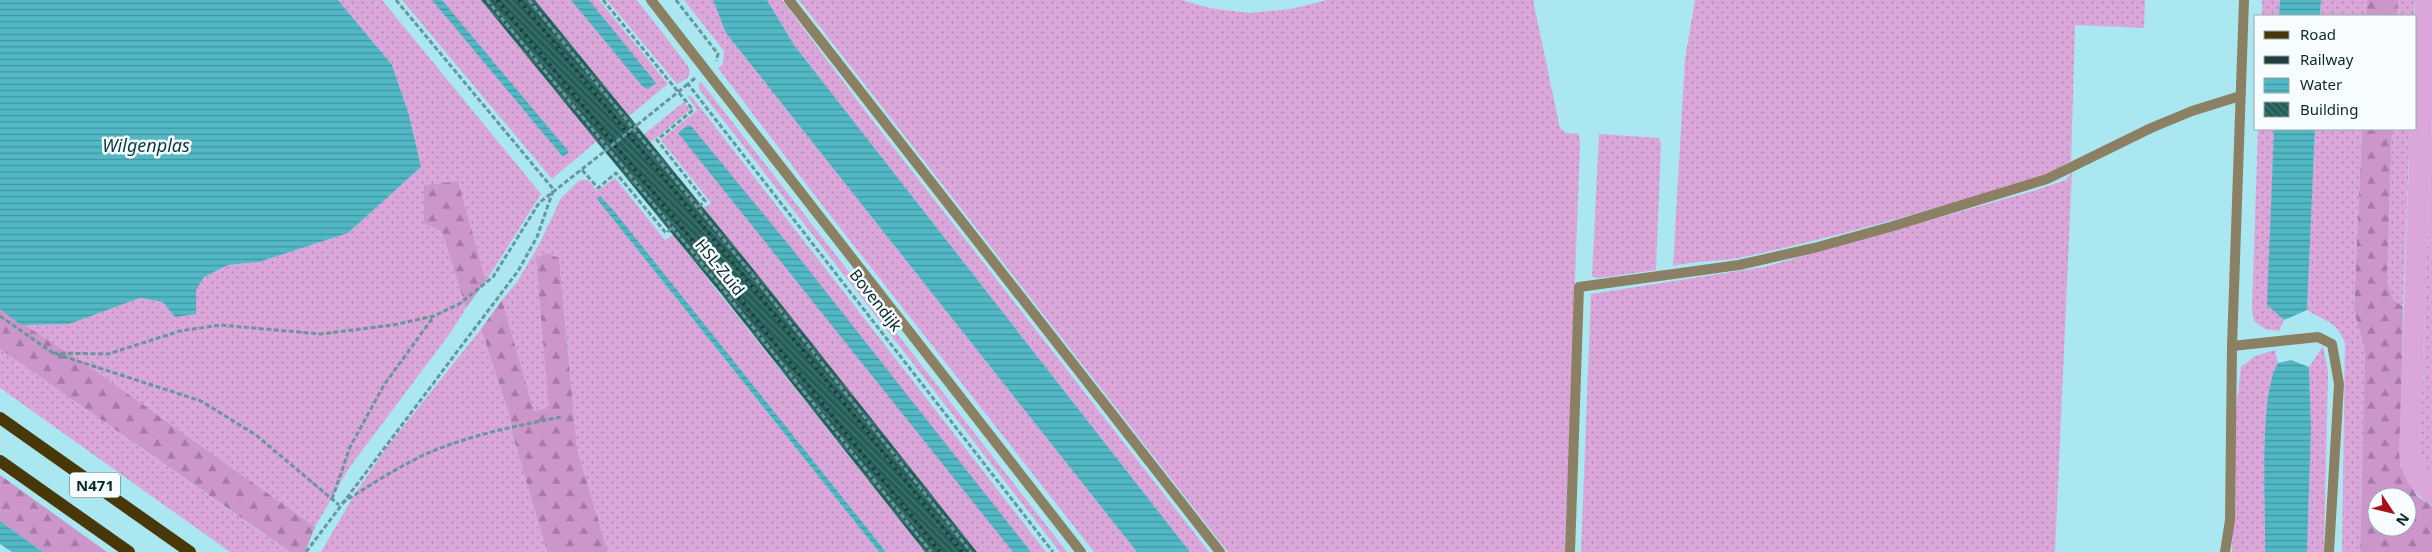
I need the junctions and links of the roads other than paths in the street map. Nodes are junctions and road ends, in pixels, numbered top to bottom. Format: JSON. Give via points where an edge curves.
{"nodes":[{"id":1,"x":651,"y":0,"type":"edge"},
{"id":2,"x":789,"y":0,"type":"edge"},
{"id":3,"x":2244,"y":0,"type":"edge"},
{"id":4,"x":2240,"y":96,"type":"junction"},
{"id":5,"x":2232,"y":346,"type":"junction"},
{"id":6,"x":0,"y":418,"type":"edge"},
{"id":7,"x":0,"y":461,"type":"edge"},
{"id":8,"x":129,"y":552,"type":"edge"},
{"id":9,"x":190,"y":552,"type":"edge"},
{"id":10,"x":1081,"y":552,"type":"edge"},
{"id":11,"x":1220,"y":552,"type":"edge"},
{"id":12,"x":1570,"y":552,"type":"edge"},
{"id":13,"x":2225,"y":552,"type":"edge"},
{"id":14,"x":2329,"y":552,"type":"edge"}],
"edges":[{"from":1,"to":10,"type":"street","name":"Bovendijk"},
{"from":2,"to":11,"type":"street"},
{"from":3,"to":4,"type":"street"},
{"from":4,"to":5,"type":"street"},
{"from":4,"to":12,"type":"street","via":[[2151,128],[2047,179],[1890,227],[1739,265],[1579,287]]},
{"from":5,"to":13,"type":"street","via":[[2230,520]]},
{"from":5,"to":14,"type":"street","via":[[2318,337],[2332,344],[2339,384]]},
{"from":6,"to":9,"type":"main road","number":"N471"},
{"from":7,"to":8,"type":"main road","number":"N471"}]}
